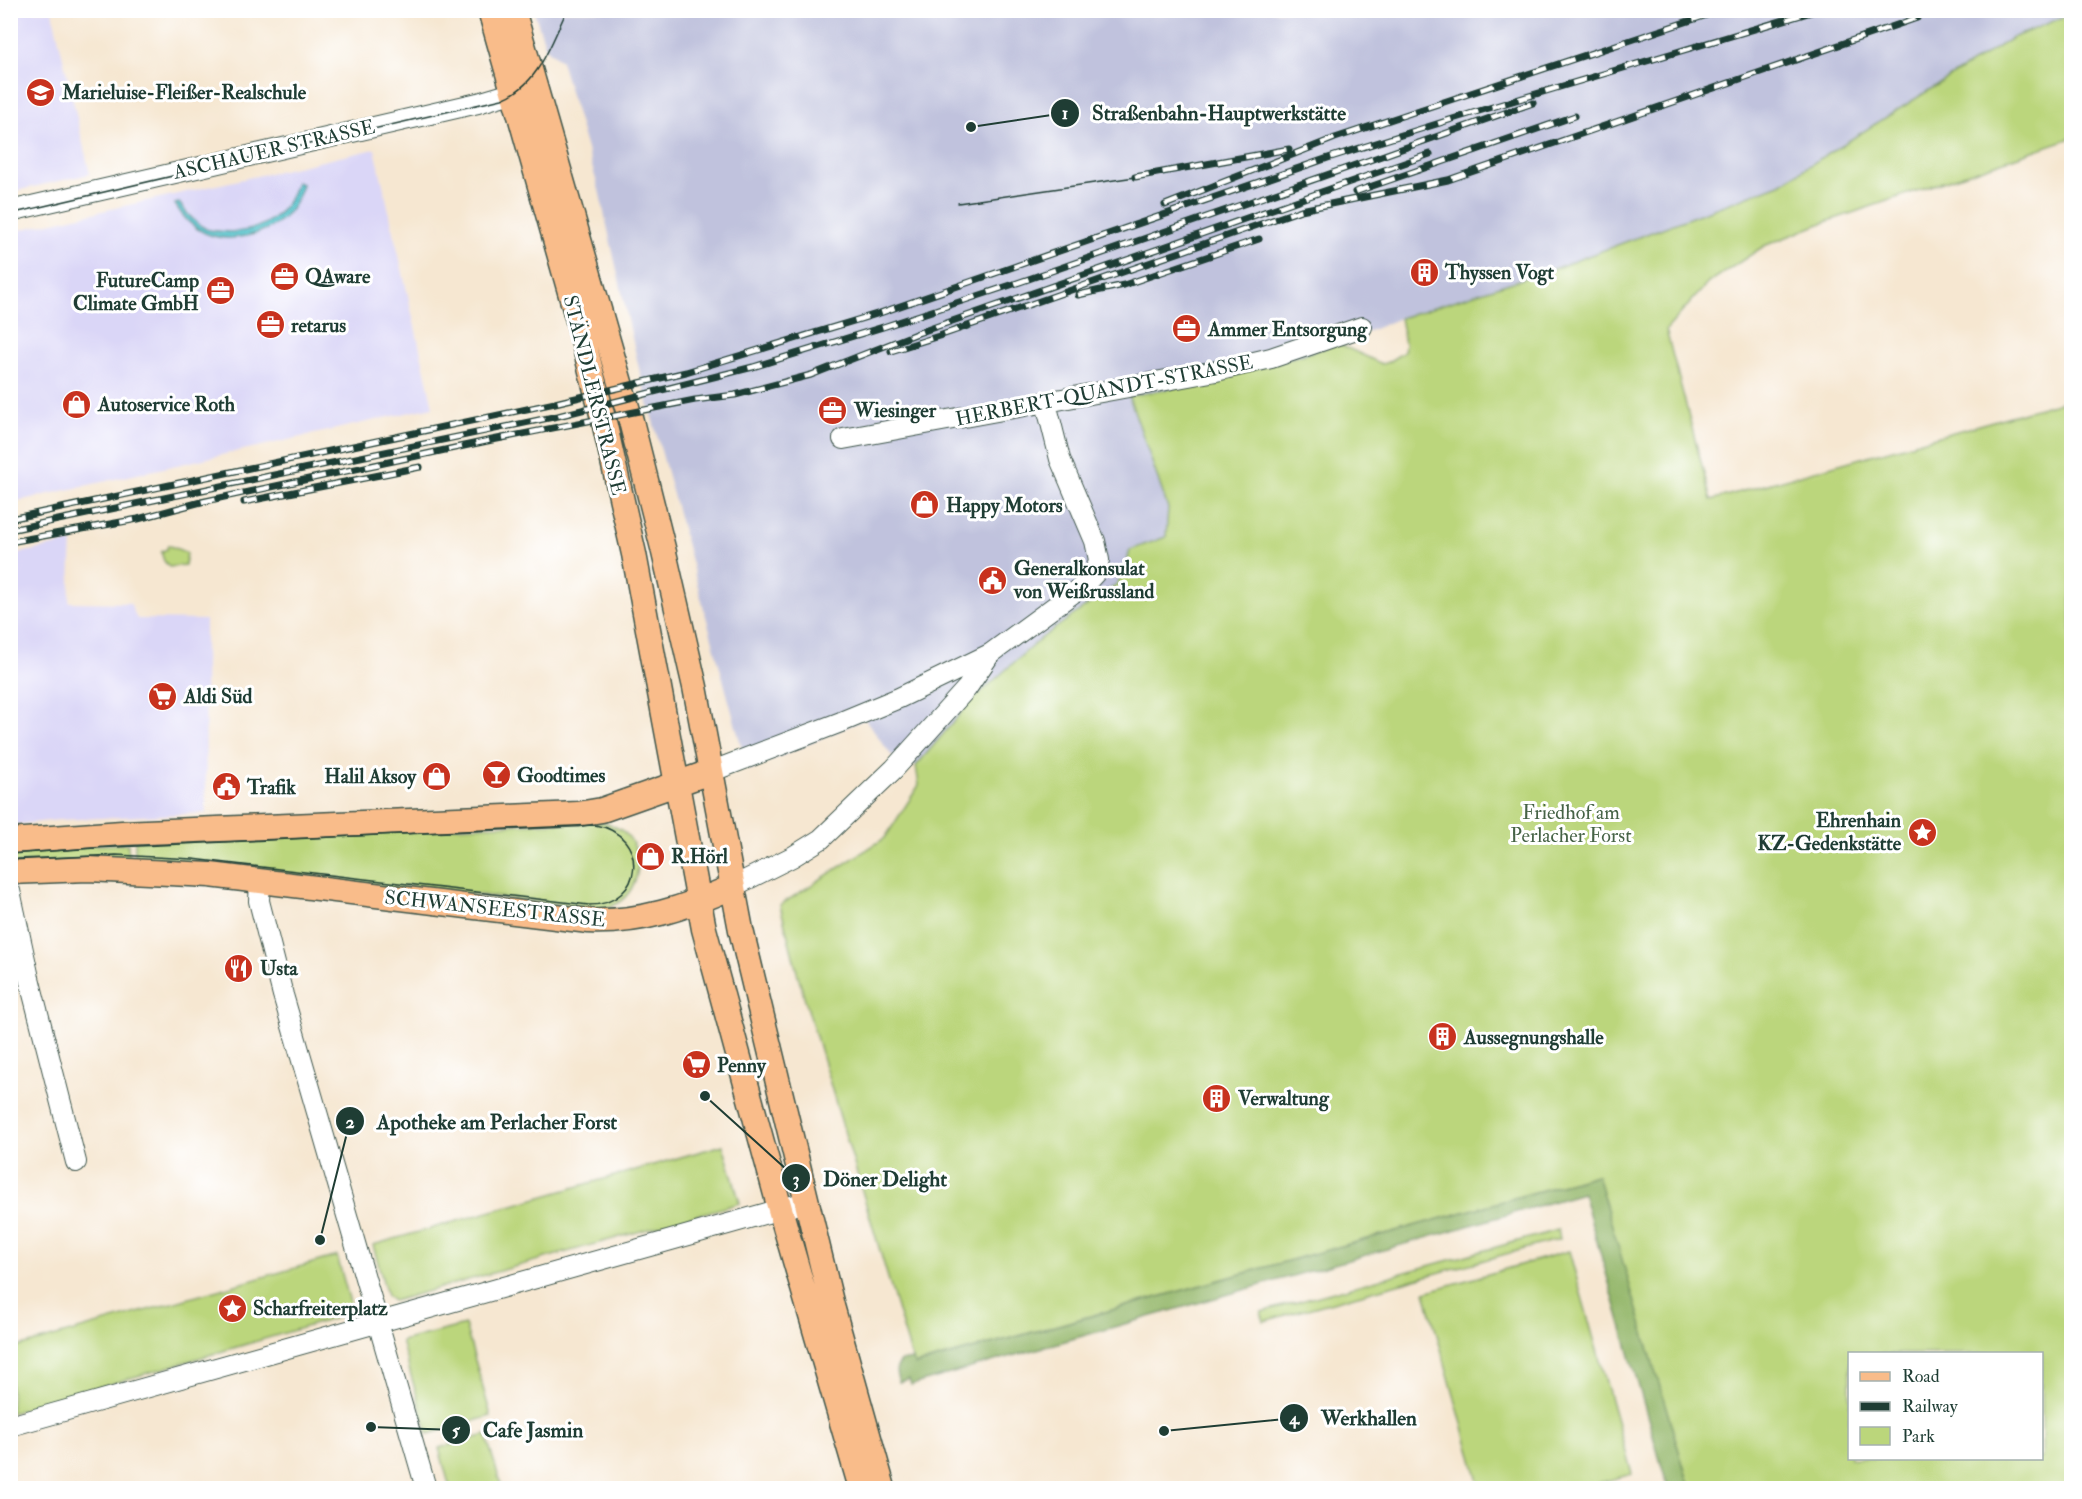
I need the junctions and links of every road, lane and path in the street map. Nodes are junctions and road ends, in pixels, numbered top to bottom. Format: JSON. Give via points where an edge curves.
{"nodes":[{"id":1,"x":490,"y":10,"type":"edge"},
{"id":2,"x":513,"y":10,"type":"edge"},
{"id":3,"x":531,"y":74,"type":"junction"},
{"id":4,"x":513,"y":91,"type":"junction"},
{"id":5,"x":10,"y":211,"type":"edge"},
{"id":6,"x":1362,"y":327,"type":"dead end"},
{"id":7,"x":1046,"y":403,"type":"junction"},
{"id":8,"x":843,"y":439,"type":"dead end"},
{"id":9,"x":990,"y":654,"type":"junction"},
{"id":10,"x":710,"y":772,"type":"junction"},
{"id":11,"x":677,"y":784,"type":"junction"},
{"id":12,"x":10,"y":841,"type":"edge"},
{"id":13,"x":10,"y":872,"type":"edge"},
{"id":14,"x":260,"y":881,"type":"junction"},
{"id":15,"x":732,"y":887,"type":"junction"},
{"id":16,"x":10,"y":891,"type":"edge"},
{"id":17,"x":698,"y":903,"type":"junction"},
{"id":18,"x":76,"y":1162,"type":"dead end"},
{"id":19,"x":806,"y":1202,"type":"junction"},
{"id":20,"x":780,"y":1209,"type":"junction"},
{"id":21,"x":378,"y":1322,"type":"junction"},
{"id":22,"x":839,"y":1373,"type":"junction"},
{"id":23,"x":10,"y":1426,"type":"edge"},
{"id":24,"x":426,"y":1488,"type":"edge"},
{"id":25,"x":861,"y":1488,"type":"edge"},
{"id":26,"x":883,"y":1488,"type":"edge"}],
"edges":[{"from":1,"to":4,"type":"main road","name":"STÄNDLERSTRASSE"},
{"from":2,"to":3,"type":"main road","name":"STÄNDLERSTRASSE"},
{"from":3,"to":4,"type":"street","name":"ASCHAUER STRASSE"},
{"from":3,"to":10,"type":"main road","name":"STÄNDLERSTRASSE","via":[[652,501],[686,643]]},
{"from":4,"to":5,"type":"street","name":"ASCHAUER STRASSE","via":[[478,103]]},
{"from":4,"to":11,"type":"main road","name":"STÄNDLERSTRASSE","via":[[605,426],[636,564]]},
{"from":6,"to":7,"type":"street","name":"HERBERT-QUANDT-STRASSE","via":[[1260,361]]},
{"from":7,"to":8,"type":"street","name":"HERBERT-QUANDT-STRASSE"},
{"from":7,"to":9,"type":"street","name":"SCHWANSEESTRASSE","via":[[1060,459],[1095,541],[1099,560],[1095,573],[1084,585]]},
{"from":9,"to":10,"type":"street","name":"SCHWANSEESTRASSE","via":[[841,723]]},
{"from":9,"to":15,"type":"street","name":"SCHWANSEESTRASSE","via":[[967,688],[894,769],[821,839]]},
{"from":10,"to":11,"type":"main road","name":"SCHWANSEESTRASSE"},
{"from":10,"to":15,"type":"main road","name":"STÄNDLERSTRASSE"},
{"from":11,"to":12,"type":"main road","name":"SCHWANSEESTRASSE","via":[[602,810],[578,814]]},
{"from":11,"to":17,"type":"main road","name":"STÄNDLERSTRASSE"},
{"from":13,"to":14,"type":"main road","name":"SCHWANSEESTRASSE","via":[[110,869]]},
{"from":14,"to":17,"type":"main road","name":"SCHWANSEESTRASSE","via":[[589,921],[628,921]]},
{"from":14,"to":21,"type":"street","via":[[259,901],[283,995]]},
{"from":15,"to":17,"type":"main road","name":"SCHWANSEESTRASSE"},
{"from":15,"to":19,"type":"main road","name":"STÄNDLERSTRASSE"},
{"from":16,"to":18,"type":"street"},
{"from":17,"to":20,"type":"main road","name":"STÄNDLERSTRASSE"},
{"from":19,"to":20,"type":"street"},
{"from":19,"to":22,"type":"main road","name":"STÄNDLERSTRASSE"},
{"from":20,"to":21,"type":"street"},
{"from":20,"to":22,"type":"main road","name":"STÄNDLERSTRASSE"},
{"from":21,"to":23,"type":"street"},
{"from":21,"to":24,"type":"street"},
{"from":22,"to":25,"type":"main road"},
{"from":22,"to":26,"type":"main road"}]}
